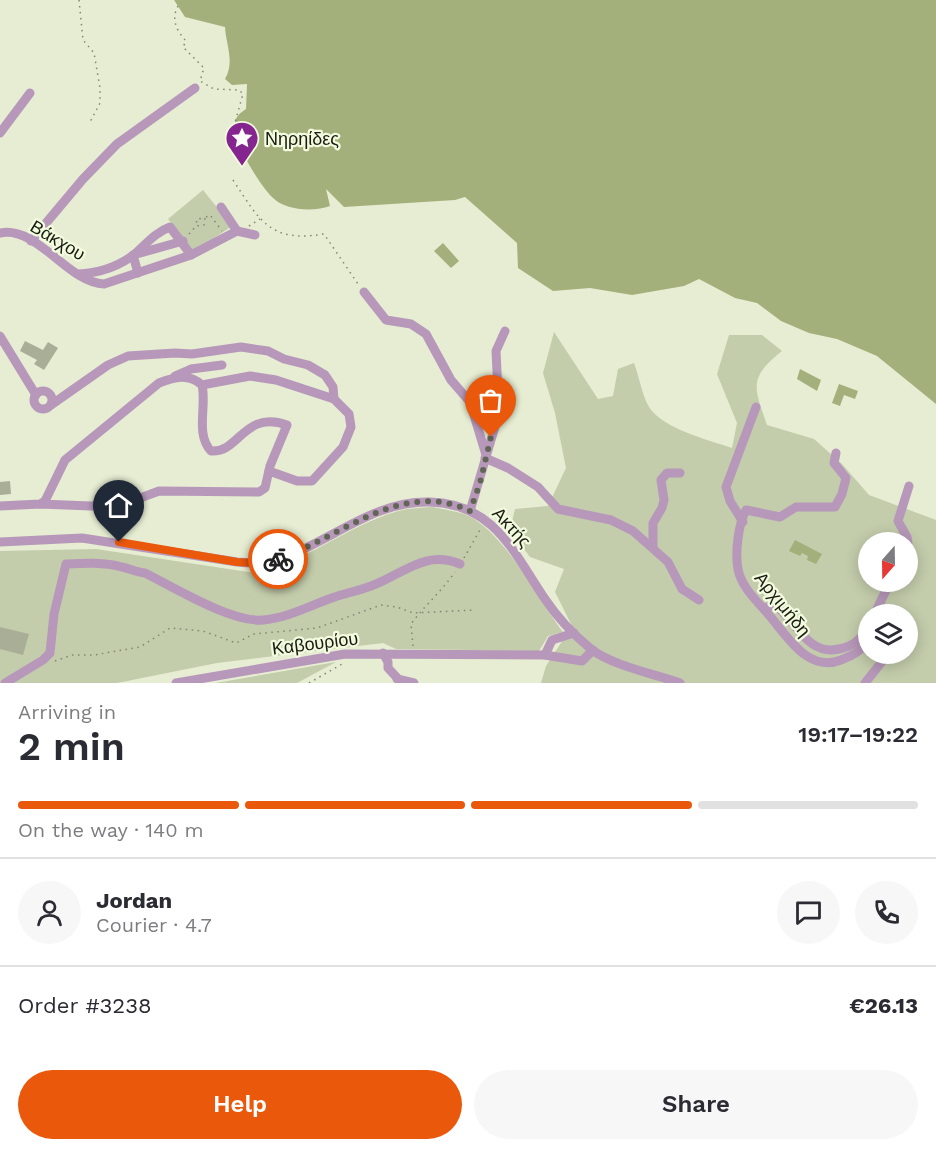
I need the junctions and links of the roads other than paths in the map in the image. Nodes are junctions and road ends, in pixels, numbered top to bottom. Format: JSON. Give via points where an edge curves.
{"nodes":[{"id":1,"x":195,"y":88,"type":"dead end"},
{"id":2,"x":30,"y":93,"type":"dead end"},
{"id":3,"x":0,"y":133,"type":"edge"},
{"id":4,"x":221,"y":207,"type":"dead end"},
{"id":5,"x":237,"y":231,"type":"junction"},
{"id":6,"x":0,"y":233,"type":"edge"},
{"id":7,"x":255,"y":236,"type":"dead end"},
{"id":8,"x":186,"y":238,"type":"junction"},
{"id":9,"x":31,"y":241,"type":"junction"},
{"id":10,"x":133,"y":255,"type":"junction"},
{"id":11,"x":191,"y":255,"type":"junction"},
{"id":12,"x":138,"y":273,"type":"junction"},
{"id":13,"x":78,"y":274,"type":"junction"},
{"id":14,"x":364,"y":292,"type":"road end"},
{"id":15,"x":505,"y":331,"type":"dead end"},
{"id":16,"x":0,"y":336,"type":"edge"},
{"id":17,"x":222,"y":365,"type":"dead end"},
{"id":18,"x":174,"y":377,"type":"junction"},
{"id":19,"x":202,"y":385,"type":"junction"},
{"id":20,"x":334,"y":399,"type":"junction"},
{"id":21,"x":756,"y":407,"type":"dead end"},
{"id":22,"x":836,"y":453,"type":"dead end"},
{"id":23,"x":486,"y":456,"type":"junction"},
{"id":24,"x":269,"y":471,"type":"junction"},
{"id":25,"x":680,"y":473,"type":"dead end"},
{"id":26,"x":909,"y":486,"type":"dead end"},
{"id":27,"x":40,"y":504,"type":"junction"},
{"id":28,"x":0,"y":506,"type":"edge"},
{"id":29,"x":470,"y":511,"type":"junction"},
{"id":30,"x":743,"y":522,"type":"junction"},
{"id":31,"x":904,"y":532,"type":"edge"},
{"id":32,"x":0,"y":542,"type":"edge"},
{"id":33,"x":653,"y":546,"type":"junction"},
{"id":34,"x":460,"y":564,"type":"road end"},
{"id":35,"x":699,"y":600,"type":"dead end"},
{"id":36,"x":764,"y":609,"type":"junction"},
{"id":37,"x":574,"y":633,"type":"junction"},
{"id":38,"x":858,"y":641,"type":"edge"},
{"id":39,"x":592,"y":650,"type":"junction"},
{"id":40,"x":858,"y":652,"type":"edge"},
{"id":41,"x":383,"y":653,"type":"junction"},
{"id":42,"x":544,"y":655,"type":"junction"},
{"id":43,"x":880,"y":664,"type":"edge"},
{"id":44,"x":400,"y":681,"type":"edge"},
{"id":45,"x":5,"y":683,"type":"edge"},
{"id":46,"x":176,"y":683,"type":"edge"},
{"id":47,"x":414,"y":683,"type":"edge"},
{"id":48,"x":680,"y":683,"type":"edge"},
{"id":49,"x":865,"y":683,"type":"edge"}],
"edges":[{"from":1,"to":9,"type":"street","via":[[122,140]]},
{"from":2,"to":3,"type":"street"},
{"from":4,"to":5,"type":"street"},
{"from":5,"to":7,"type":"street"},
{"from":5,"to":11,"type":"street"},
{"from":6,"to":9,"type":"street","name":"Βάκχου","via":[[16,234]]},
{"from":8,"to":10,"type":"street"},
{"from":8,"to":10,"type":"street","name":"Βάκχου","via":[[170,227],[158,232]]},
{"from":8,"to":11,"type":"street"},
{"from":9,"to":13,"type":"street","name":"Βάκχου"},
{"from":10,"to":12,"type":"street"},
{"from":10,"to":13,"type":"street","name":"Βάκχου","via":[[98,273]]},
{"from":11,"to":12,"type":"street"},
{"from":12,"to":13,"type":"street","via":[[104,284],[90,282]]},
{"from":14,"to":23,"type":"street","via":[[386,320],[411,324],[426,334],[451,380],[470,402]]},
{"from":15,"to":23,"type":"street","via":[[495,351],[499,413]]},
{"from":16,"to":20,"type":"street","via":[[36,395],[48,392],[51,405],[108,365],[128,356],[192,354],[241,347],[268,351],[308,365],[325,375],[333,387]]},
{"from":17,"to":18,"type":"street","via":[[191,369]]},
{"from":18,"to":19,"type":"street","via":[[193,379]]},
{"from":18,"to":27,"type":"street","via":[[159,383],[65,460]]},
{"from":19,"to":20,"type":"street","via":[[250,376],[276,380]]},
{"from":19,"to":24,"type":"street","via":[[205,440],[211,451],[224,447],[262,421],[287,425]]},
{"from":20,"to":24,"type":"street","via":[[349,414],[351,427],[343,447],[325,468],[312,481],[297,481]]},
{"from":21,"to":30,"type":"street","via":[[726,487]]},
{"from":22,"to":30,"type":"street","via":[[834,463],[846,478],[835,507],[796,507],[780,517],[746,510]]},
{"from":23,"to":29,"type":"street"},
{"from":23,"to":33,"type":"street","via":[[538,487],[558,509],[621,524]]},
{"from":24,"to":27,"type":"street","via":[[265,488],[259,492],[159,491],[116,507]]},
{"from":25,"to":33,"type":"street","via":[[667,473],[661,480],[664,500],[653,523]]},
{"from":26,"to":31,"type":"street","via":[[898,521]]},
{"from":27,"to":28,"type":"street"},
{"from":29,"to":32,"type":"street","name":"Ακτής","via":[[452,504],[428,502],[393,507],[288,556],[257,563],[82,538]]},
{"from":29,"to":37,"type":"street","name":"Ακτής","via":[[486,520],[511,545],[546,600]]},
{"from":30,"to":36,"type":"street","name":"Αρχιμήδη","via":[[738,569]]},
{"from":33,"to":35,"type":"street","via":[[672,568],[682,590]]},
{"from":34,"to":45,"type":"street","via":[[434,558],[371,586],[261,621],[209,605],[145,573],[91,562],[66,564],[50,653]]},
{"from":36,"to":38,"type":"street","via":[[775,605],[812,646],[832,650]]},
{"from":36,"to":40,"type":"street","name":"Αρχιμήδη","via":[[804,655],[817,662],[839,661]]},
{"from":37,"to":39,"type":"street","name":"Ακτής"},
{"from":37,"to":42,"type":"street","via":[[552,640]]},
{"from":39,"to":42,"type":"street","name":"Καβουρίου","via":[[582,661]]},
{"from":39,"to":48,"type":"street","name":"Ακτής"},
{"from":41,"to":42,"type":"street","name":"Καβουρίου"},
{"from":41,"to":44,"type":"street","via":[[388,668]]},
{"from":41,"to":46,"type":"street","name":"Καβουρίου","via":[[345,654]]},
{"from":43,"to":49,"type":"street"},
{"from":44,"to":47,"type":"street"}]}
